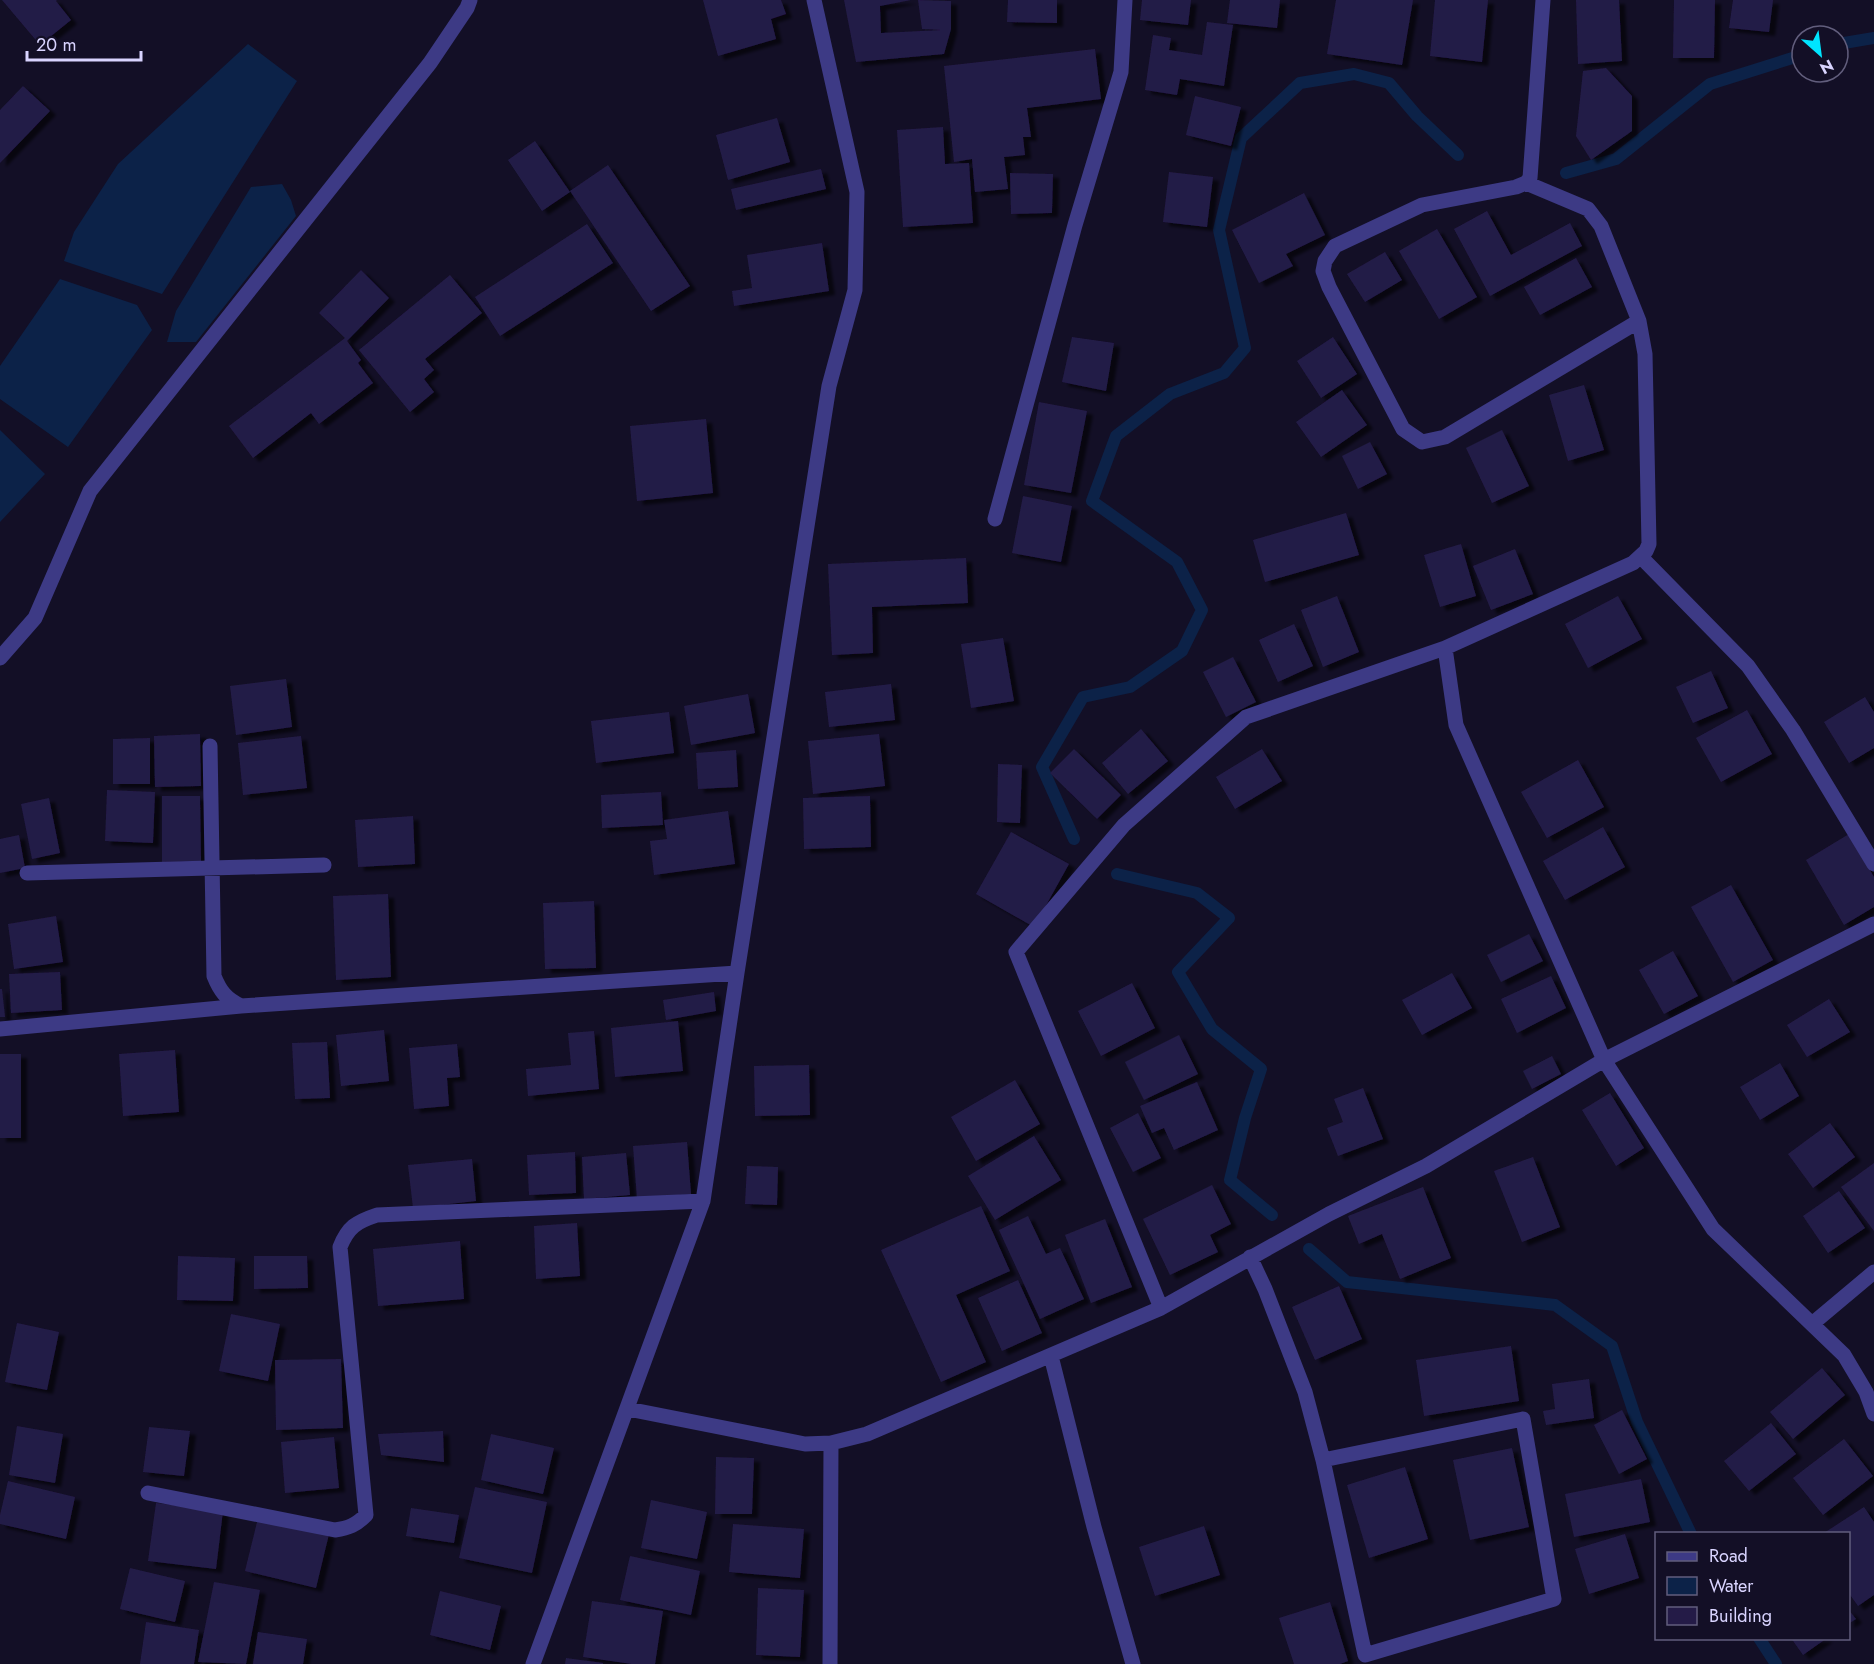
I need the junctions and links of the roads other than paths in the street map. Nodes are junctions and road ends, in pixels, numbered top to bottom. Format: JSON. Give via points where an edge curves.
{"nodes":[{"id":1,"x":470,"y":0,"type":"edge"},
{"id":2,"x":814,"y":0,"type":"edge"},
{"id":3,"x":1125,"y":0,"type":"edge"},
{"id":4,"x":1543,"y":0,"type":"edge"},
{"id":5,"x":1526,"y":183,"type":"junction"},
{"id":6,"x":1639,"y":321,"type":"junction"},
{"id":7,"x":995,"y":519,"type":"dead end"},
{"id":8,"x":1641,"y":557,"type":"junction"},
{"id":9,"x":1446,"y":648,"type":"junction"},
{"id":10,"x":0,"y":658,"type":"edge"},
{"id":11,"x":210,"y":746,"type":"dead end"},
{"id":12,"x":1874,"y":864,"type":"edge"},
{"id":13,"x":324,"y":865,"type":"dead end"},
{"id":14,"x":212,"y":868,"type":"junction"},
{"id":15,"x":27,"y":873,"type":"dead end"},
{"id":16,"x":1874,"y":924,"type":"edge"},
{"id":17,"x":737,"y":973,"type":"junction"},
{"id":18,"x":240,"y":1006,"type":"junction"},
{"id":19,"x":0,"y":1029,"type":"edge"},
{"id":20,"x":1604,"y":1060,"type":"junction"},
{"id":21,"x":703,"y":1201,"type":"junction"},
{"id":22,"x":1250,"y":1257,"type":"junction"},
{"id":23,"x":1874,"y":1272,"type":"edge"},
{"id":24,"x":1161,"y":1308,"type":"junction"},
{"id":25,"x":1812,"y":1324,"type":"junction"},
{"id":26,"x":1051,"y":1356,"type":"junction"},
{"id":27,"x":628,"y":1409,"type":"junction"},
{"id":28,"x":1874,"y":1414,"type":"edge"},
{"id":29,"x":831,"y":1443,"type":"junction"},
{"id":30,"x":1323,"y":1460,"type":"junction"},
{"id":31,"x":148,"y":1493,"type":"dead end"},
{"id":32,"x":533,"y":1664,"type":"edge"},
{"id":33,"x":830,"y":1664,"type":"edge"},
{"id":34,"x":1133,"y":1664,"type":"edge"}],
"edges":[{"from":1,"to":10,"type":"street","via":[[430,63],[90,491],[35,618]]},
{"from":2,"to":17,"type":"street","via":[[857,192],[855,290],[829,386]]},
{"from":3,"to":7,"type":"street","via":[[1121,72]]},
{"from":4,"to":5,"type":"street","via":[[1530,178]]},
{"from":5,"to":6,"type":"street","via":[[1588,209],[1601,226]]},
{"from":5,"to":6,"type":"street","via":[[1422,205],[1335,246],[1324,261],[1329,287],[1403,429],[1422,442],[1445,436]]},
{"from":6,"to":8,"type":"street","via":[[1645,354],[1649,544]]},
{"from":8,"to":9,"type":"street"},
{"from":8,"to":12,"type":"street","via":[[1748,666],[1793,729]]},
{"from":9,"to":20,"type":"street","via":[[1455,725]]},
{"from":9,"to":24,"type":"street","via":[[1246,717],[1124,825],[1016,952]]},
{"from":11,"to":14,"type":"street"},
{"from":13,"to":14,"type":"street"},
{"from":14,"to":15,"type":"street"},
{"from":14,"to":18,"type":"street","via":[[214,976],[227,1000]]},
{"from":16,"to":20,"type":"street"},
{"from":17,"to":18,"type":"street"},
{"from":17,"to":21,"type":"street"},
{"from":18,"to":19,"type":"street"},
{"from":20,"to":22,"type":"street","via":[[1426,1166]]},
{"from":20,"to":25,"type":"street","via":[[1713,1229]]},
{"from":21,"to":27,"type":"street"},
{"from":21,"to":31,"type":"street","via":[[377,1215],[365,1219],[345,1234],[340,1247],[366,1515],[357,1524],[335,1530]]},
{"from":22,"to":24,"type":"street"},
{"from":22,"to":30,"type":"street","via":[[1305,1392]]},
{"from":23,"to":25,"type":"street"},
{"from":24,"to":26,"type":"street"},
{"from":25,"to":28,"type":"street","via":[[1844,1355]]},
{"from":26,"to":29,"type":"street","via":[[867,1434]]},
{"from":26,"to":34,"type":"street"},
{"from":27,"to":29,"type":"street","via":[[805,1444]]},
{"from":27,"to":32,"type":"street"},
{"from":29,"to":33,"type":"street"},
{"from":30,"to":30,"type":"street","via":[[1523,1419],[1554,1599],[1365,1655]]}]}
